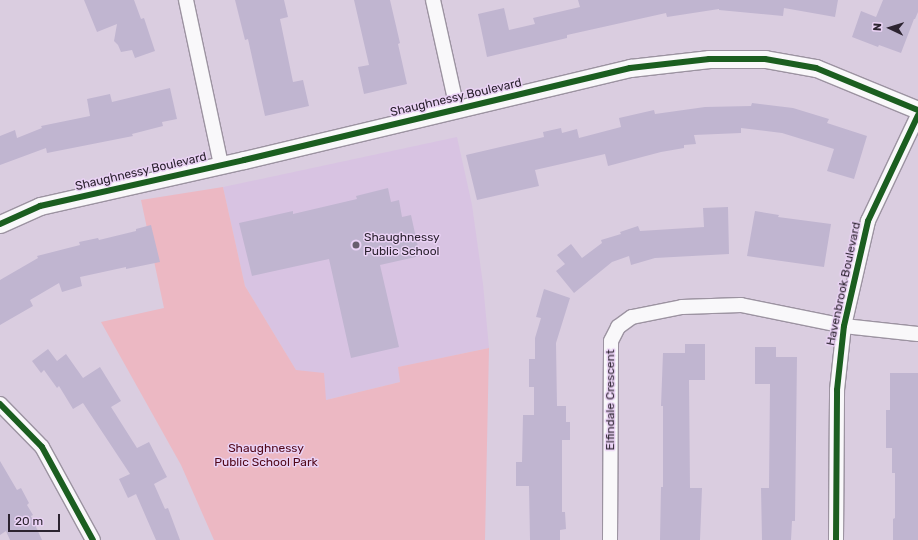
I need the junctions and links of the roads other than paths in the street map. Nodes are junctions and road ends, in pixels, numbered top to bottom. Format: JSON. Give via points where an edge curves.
{"nodes":[{"id":1,"x":186,"y":0,"type":"edge"},
{"id":2,"x":433,"y":0,"type":"edge"},
{"id":3,"x":457,"y":108,"type":"junction"},
{"id":4,"x":918,"y":110,"type":"edge"},
{"id":5,"x":918,"y":115,"type":"edge"},
{"id":6,"x":222,"y":164,"type":"junction"},
{"id":7,"x":0,"y":224,"type":"edge"},
{"id":8,"x":844,"y":326,"type":"junction"},
{"id":9,"x":918,"y":334,"type":"edge"},
{"id":10,"x":0,"y":404,"type":"edge"},
{"id":11,"x":93,"y":540,"type":"edge"},
{"id":12,"x":610,"y":540,"type":"edge"},
{"id":13,"x":836,"y":540,"type":"edge"}],
"edges":[{"from":1,"to":6,"type":"street"},
{"from":2,"to":3,"type":"street"},
{"from":3,"to":4,"type":"street","name":"Shaughnessy Boulevard","via":[[630,68],[717,59],[765,59],[816,68]]},
{"from":3,"to":6,"type":"street","name":"Shaughnessy Boulevard"},
{"from":5,"to":8,"type":"street","name":"Havenbrook Boulevard","via":[[868,221]]},
{"from":6,"to":7,"type":"street","name":"Shaughnessy Boulevard","via":[[40,206]]},
{"from":8,"to":9,"type":"street","name":"Elfindale Crescent"},
{"from":8,"to":12,"type":"street","name":"Elfindale Crescent","via":[[741,305],[682,307],[632,317],[618,327],[611,341]]},
{"from":8,"to":13,"type":"street","name":"Havenbrook Boulevard","via":[[837,390]]},
{"from":10,"to":11,"type":"street","via":[[42,448]]}]}
